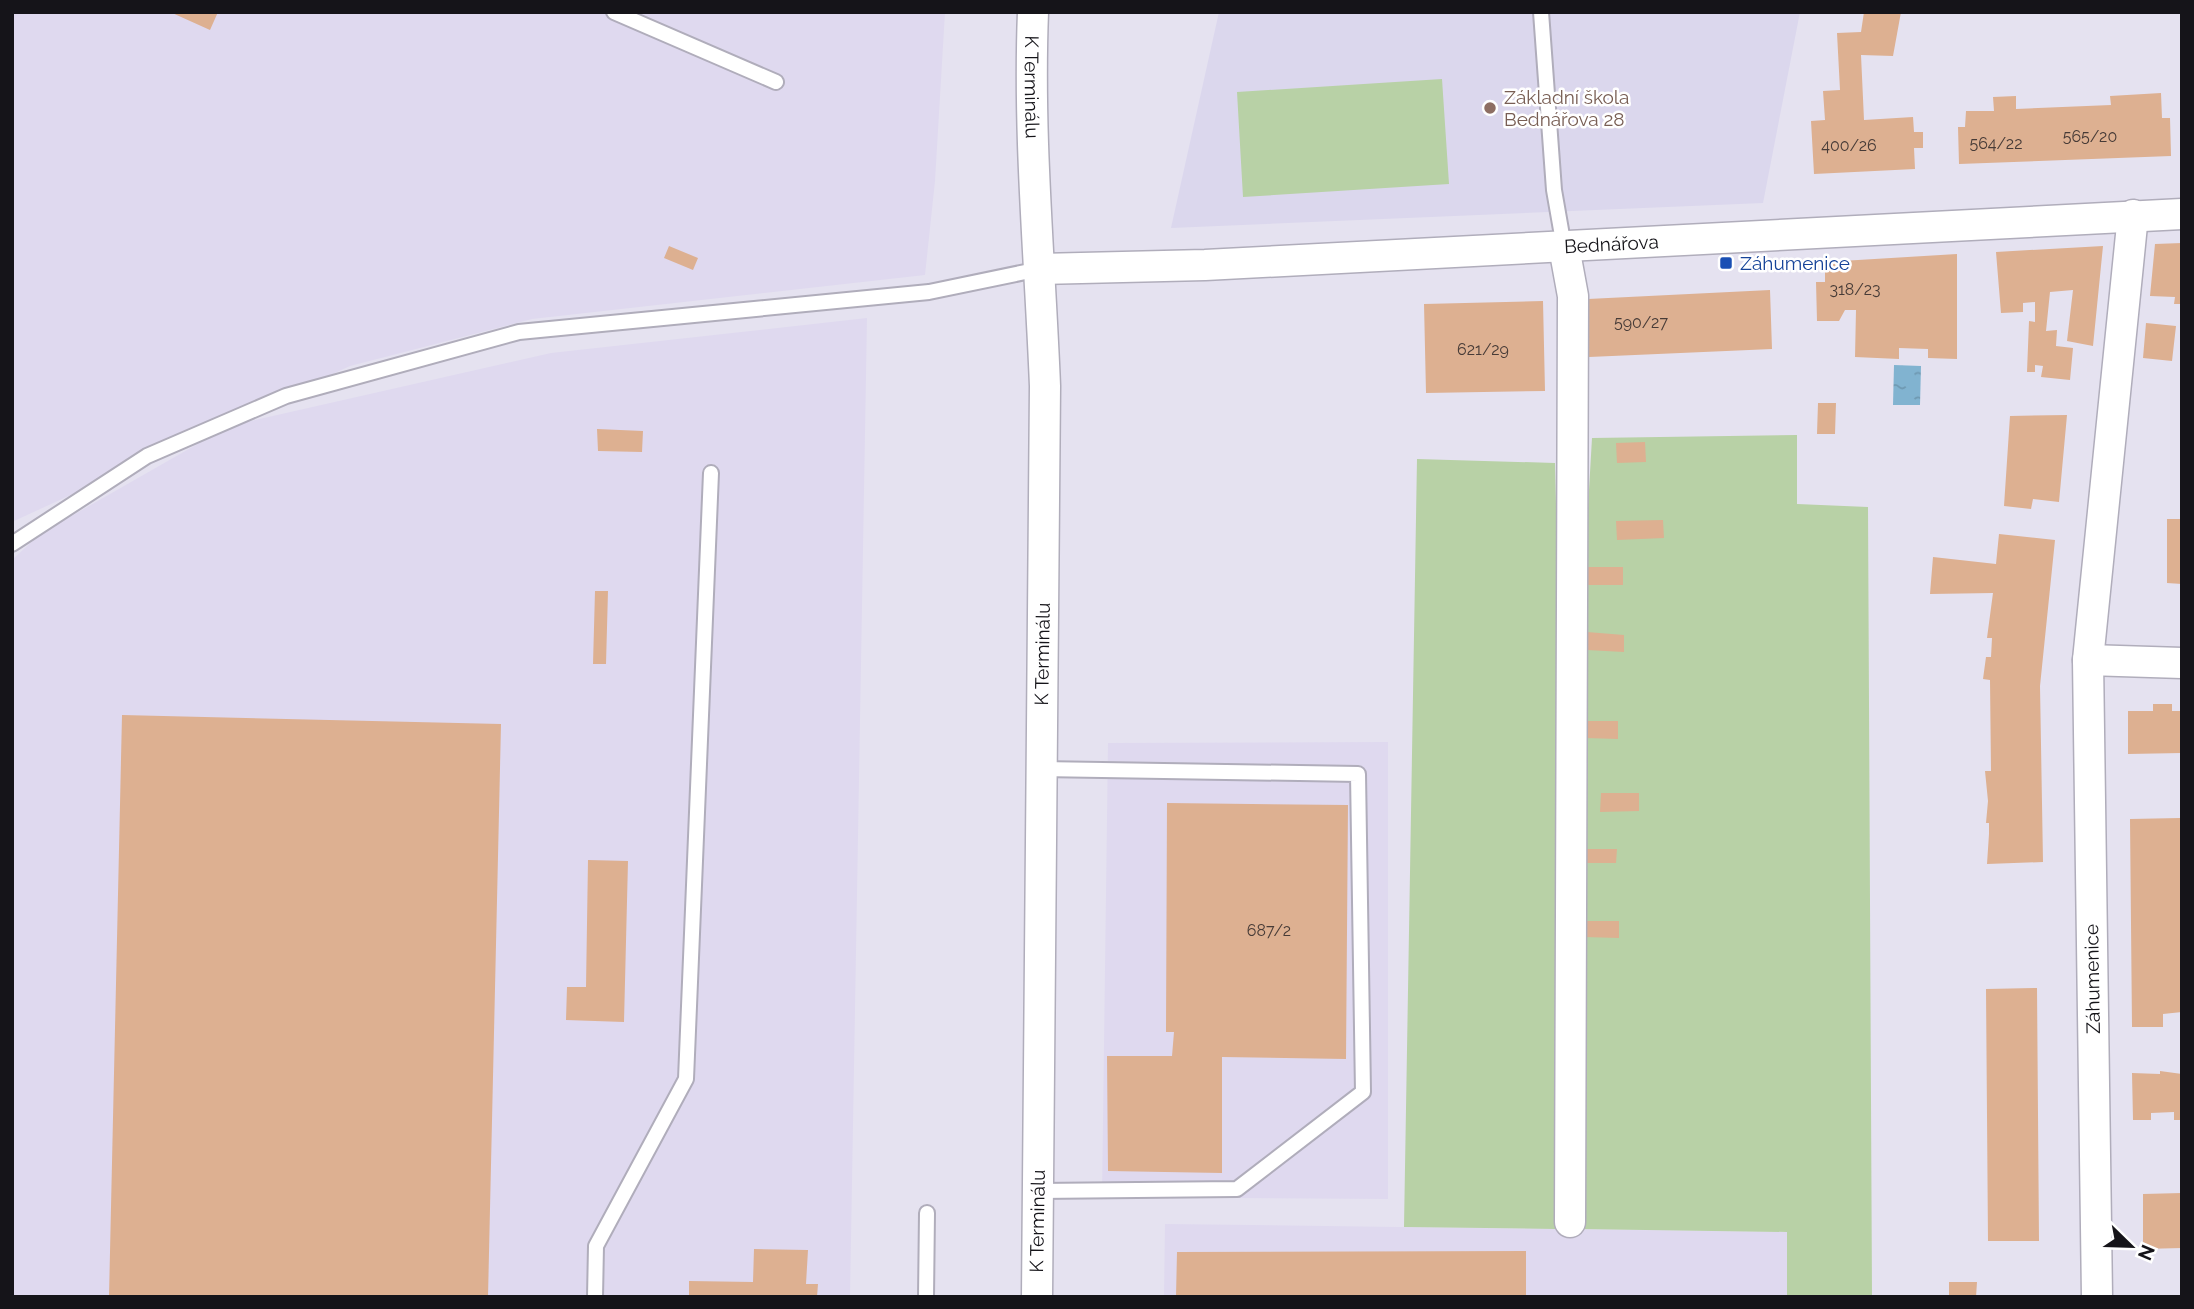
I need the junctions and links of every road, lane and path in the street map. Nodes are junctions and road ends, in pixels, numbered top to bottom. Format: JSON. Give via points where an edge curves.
{"nodes":[{"id":1,"x":1033,"y":12,"type":"edge"},
{"id":2,"x":1541,"y":12,"type":"edge"},
{"id":3,"x":621,"y":14,"type":"edge"},
{"id":4,"x":776,"y":82,"type":"dead end"},
{"id":5,"x":2182,"y":214,"type":"edge"},
{"id":6,"x":2133,"y":215,"type":"junction"},
{"id":7,"x":1564,"y":247,"type":"junction"},
{"id":8,"x":1040,"y":269,"type":"junction"},
{"id":9,"x":711,"y":473,"type":"dead end"},
{"id":10,"x":12,"y":544,"type":"edge"},
{"id":11,"x":2088,"y":660,"type":"junction"},
{"id":12,"x":2182,"y":663,"type":"edge"},
{"id":13,"x":1040,"y":769,"type":"junction"},
{"id":14,"x":1038,"y":1191,"type":"junction"},
{"id":15,"x":927,"y":1213,"type":"dead end"},
{"id":16,"x":1570,"y":1222,"type":"dead end"},
{"id":17,"x":595,"y":1297,"type":"edge"},
{"id":18,"x":926,"y":1297,"type":"edge"},
{"id":19,"x":1037,"y":1297,"type":"edge"},
{"id":20,"x":2097,"y":1297,"type":"edge"}],
"edges":[{"from":1,"to":8,"type":"street","name":"K Terminálu","via":[[1033,178]]},
{"from":2,"to":7,"type":"lane","via":[[1554,190]]},
{"from":3,"to":4,"type":"lane"},
{"from":5,"to":6,"type":"street","name":"Bednářova"},
{"from":6,"to":7,"type":"street","name":"Bednářova"},
{"from":6,"to":11,"type":"street","name":"Záhumenice"},
{"from":7,"to":8,"type":"street","name":"Bednářova"},
{"from":7,"to":16,"type":"street","via":[[1573,296]]},
{"from":8,"to":10,"type":"lane","via":[[929,292],[519,332],[286,396],[147,456]]},
{"from":8,"to":13,"type":"street","name":"K Terminálu","via":[[1045,386]]},
{"from":9,"to":17,"type":"lane","via":[[686,1079],[596,1246]]},
{"from":11,"to":12,"type":"street"},
{"from":11,"to":20,"type":"street","name":"Záhumenice"},
{"from":13,"to":14,"type":"street","name":"K Terminálu"},
{"from":13,"to":14,"type":"lane","via":[[1358,774],[1363,1092],[1237,1189]]},
{"from":14,"to":19,"type":"street","name":"K Terminálu"},
{"from":15,"to":18,"type":"lane"}]}
